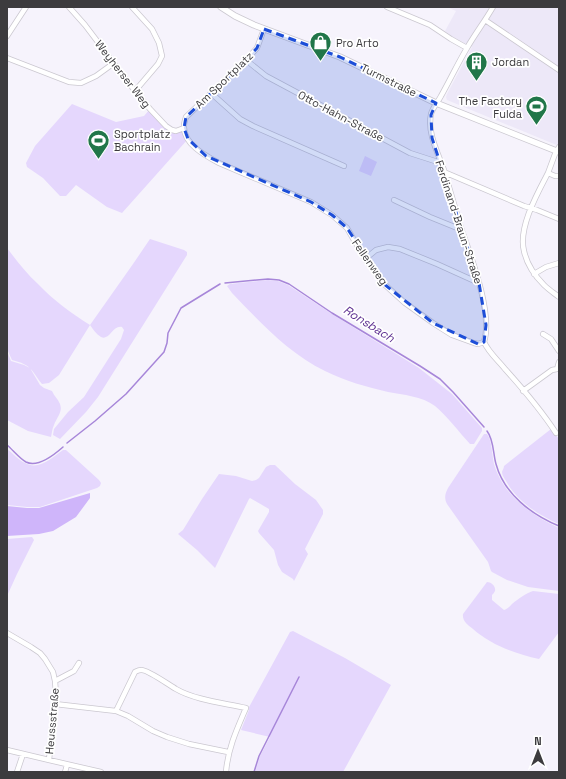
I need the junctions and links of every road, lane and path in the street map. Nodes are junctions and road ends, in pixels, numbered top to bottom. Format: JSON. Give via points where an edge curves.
{"nodes":[{"id":1,"x":26,"y":7,"type":"edge"},
{"id":2,"x":69,"y":7,"type":"edge"},
{"id":3,"x":132,"y":7,"type":"edge"},
{"id":4,"x":221,"y":7,"type":"edge"},
{"id":5,"x":387,"y":7,"type":"edge"},
{"id":6,"x":494,"y":7,"type":"edge"},
{"id":7,"x":485,"y":20,"type":"junction"},
{"id":8,"x":264,"y":29,"type":"junction"},
{"id":9,"x":7,"y":36,"type":"edge"},
{"id":10,"x":467,"y":48,"type":"junction"},
{"id":11,"x":7,"y":58,"type":"edge"},
{"id":12,"x":246,"y":60,"type":"junction"},
{"id":13,"x":114,"y":63,"type":"junction"},
{"id":14,"x":559,"y":70,"type":"edge"},
{"id":15,"x":135,"y":91,"type":"junction"},
{"id":16,"x":211,"y":93,"type":"junction"},
{"id":17,"x":436,"y":103,"type":"junction"},
{"id":18,"x":184,"y":128,"type":"junction"},
{"id":19,"x":558,"y":150,"type":"edge"},
{"id":20,"x":441,"y":163,"type":"junction"},
{"id":21,"x":344,"y":166,"type":"dead end"},
{"id":22,"x":444,"y":172,"type":"junction"},
{"id":23,"x":548,"y":173,"type":"junction"},
{"id":24,"x":559,"y":176,"type":"edge"},
{"id":25,"x":394,"y":200,"type":"dead end"},
{"id":26,"x":531,"y":208,"type":"junction"},
{"id":27,"x":559,"y":219,"type":"edge"},
{"id":28,"x":462,"y":230,"type":"junction"},
{"id":29,"x":365,"y":259,"type":"junction"},
{"id":30,"x":559,"y":264,"type":"edge"},
{"id":31,"x":534,"y":274,"type":"junction"},
{"id":32,"x":479,"y":283,"type":"junction"},
{"id":33,"x":559,"y":297,"type":"edge"},
{"id":34,"x":543,"y":334,"type":"dead end"},
{"id":35,"x":484,"y":342,"type":"junction"},
{"id":36,"x":559,"y":351,"type":"edge"},
{"id":37,"x":559,"y":362,"type":"edge"},
{"id":38,"x":558,"y":370,"type":"edge"},
{"id":39,"x":523,"y":391,"type":"junction"},
{"id":40,"x":556,"y":433,"type":"dead end"},
{"id":41,"x":7,"y":633,"type":"edge"},
{"id":42,"x":79,"y":663,"type":"dead end"},
{"id":43,"x":55,"y":681,"type":"junction"},
{"id":44,"x":55,"y":704,"type":"junction"},
{"id":45,"x":116,"y":711,"type":"junction"},
{"id":46,"x":7,"y":750,"type":"edge"},
{"id":47,"x":228,"y":752,"type":"junction"},
{"id":48,"x":23,"y":754,"type":"junction"},
{"id":49,"x":49,"y":760,"type":"junction"},
{"id":50,"x":67,"y":764,"type":"junction"},
{"id":51,"x":16,"y":772,"type":"edge"},
{"id":52,"x":64,"y":772,"type":"edge"},
{"id":53,"x":101,"y":772,"type":"edge"},
{"id":54,"x":226,"y":772,"type":"edge"}],
"edges":[{"from":1,"to":9,"type":"street"},
{"from":2,"to":13,"type":"street","name":"Weyherser Weg"},
{"from":3,"to":15,"type":"street","via":[[152,29],[162,56]]},
{"from":4,"to":8,"type":"main road","name":"Turmstraße"},
{"from":5,"to":10,"type":"street","via":[[430,25]]},
{"from":6,"to":7,"type":"street","name":"Ferdinand-Braun-Straße"},
{"from":7,"to":10,"type":"street","name":"Ferdinand-Braun-Straße"},
{"from":7,"to":14,"type":"street"},
{"from":8,"to":12,"type":"street","name":"Am Sportplatz","via":[[257,48]]},
{"from":8,"to":17,"type":"main road","name":"Turmstraße","via":[[340,57]]},
{"from":10,"to":17,"type":"street","name":"Ferdinand-Braun-Straße"},
{"from":11,"to":13,"type":"street","via":[[69,82],[82,83]]},
{"from":12,"to":16,"type":"street","name":"Am Sportplatz"},
{"from":12,"to":20,"type":"street","name":"Otto-Hahn-Straße","via":[[266,76],[410,153]]},
{"from":13,"to":15,"type":"street","name":"Weyherser Weg"},
{"from":15,"to":18,"type":"street","name":"Weyherser Weg","via":[[166,126],[176,131]]},
{"from":16,"to":18,"type":"street","name":"Am Sportplatz","via":[[186,117]]},
{"from":16,"to":21,"type":"street","via":[[240,119]]},
{"from":17,"to":19,"type":"main road","name":"Turmstraße"},
{"from":17,"to":20,"type":"street","name":"Ferdinand-Braun-Straße","via":[[430,122],[432,138]]},
{"from":18,"to":29,"type":"street","name":"Fellenweg","via":[[195,148],[206,156],[311,202],[332,215],[347,228]]},
{"from":19,"to":23,"type":"street"},
{"from":20,"to":22,"type":"street","name":"Ferdinand-Braun-Straße"},
{"from":22,"to":26,"type":"street"},
{"from":22,"to":28,"type":"street","name":"Ferdinand-Braun-Straße"},
{"from":23,"to":24,"type":"street"},
{"from":23,"to":26,"type":"street"},
{"from":25,"to":28,"type":"street"},
{"from":26,"to":27,"type":"street"},
{"from":26,"to":31,"type":"street","via":[[522,238],[523,251]]},
{"from":28,"to":32,"type":"street","name":"Ferdinand-Braun-Straße"},
{"from":29,"to":32,"type":"street","via":[[376,250],[388,247],[400,249]]},
{"from":29,"to":35,"type":"street","name":"Fellenweg","via":[[384,284],[404,303],[452,334],[478,344]]},
{"from":30,"to":31,"type":"street","via":[[546,267]]},
{"from":31,"to":33,"type":"street"},
{"from":32,"to":35,"type":"street","name":"Ferdinand-Braun-Straße","via":[[486,317]]},
{"from":34,"to":36,"type":"street"},
{"from":35,"to":39,"type":"street","via":[[489,352]]},
{"from":37,"to":38,"type":"street"},
{"from":38,"to":39,"type":"street","via":[[552,370]]},
{"from":39,"to":40,"type":"street"},
{"from":41,"to":43,"type":"street","name":"Heussstraße","via":[[40,653],[49,665]]},
{"from":42,"to":43,"type":"street","name":"Heussstraße","via":[[74,671]]},
{"from":43,"to":44,"type":"street","name":"Heussstraße"},
{"from":44,"to":45,"type":"street"},
{"from":44,"to":49,"type":"street","name":"Heussstraße"},
{"from":45,"to":47,"type":"street","via":[[167,738]]},
{"from":45,"to":47,"type":"street","via":[[135,672],[144,670],[191,696],[246,708]]},
{"from":46,"to":48,"type":"street"},
{"from":47,"to":54,"type":"street"},
{"from":48,"to":49,"type":"street"},
{"from":48,"to":51,"type":"street"},
{"from":49,"to":50,"type":"street"},
{"from":50,"to":52,"type":"street"},
{"from":50,"to":53,"type":"street"}]}
